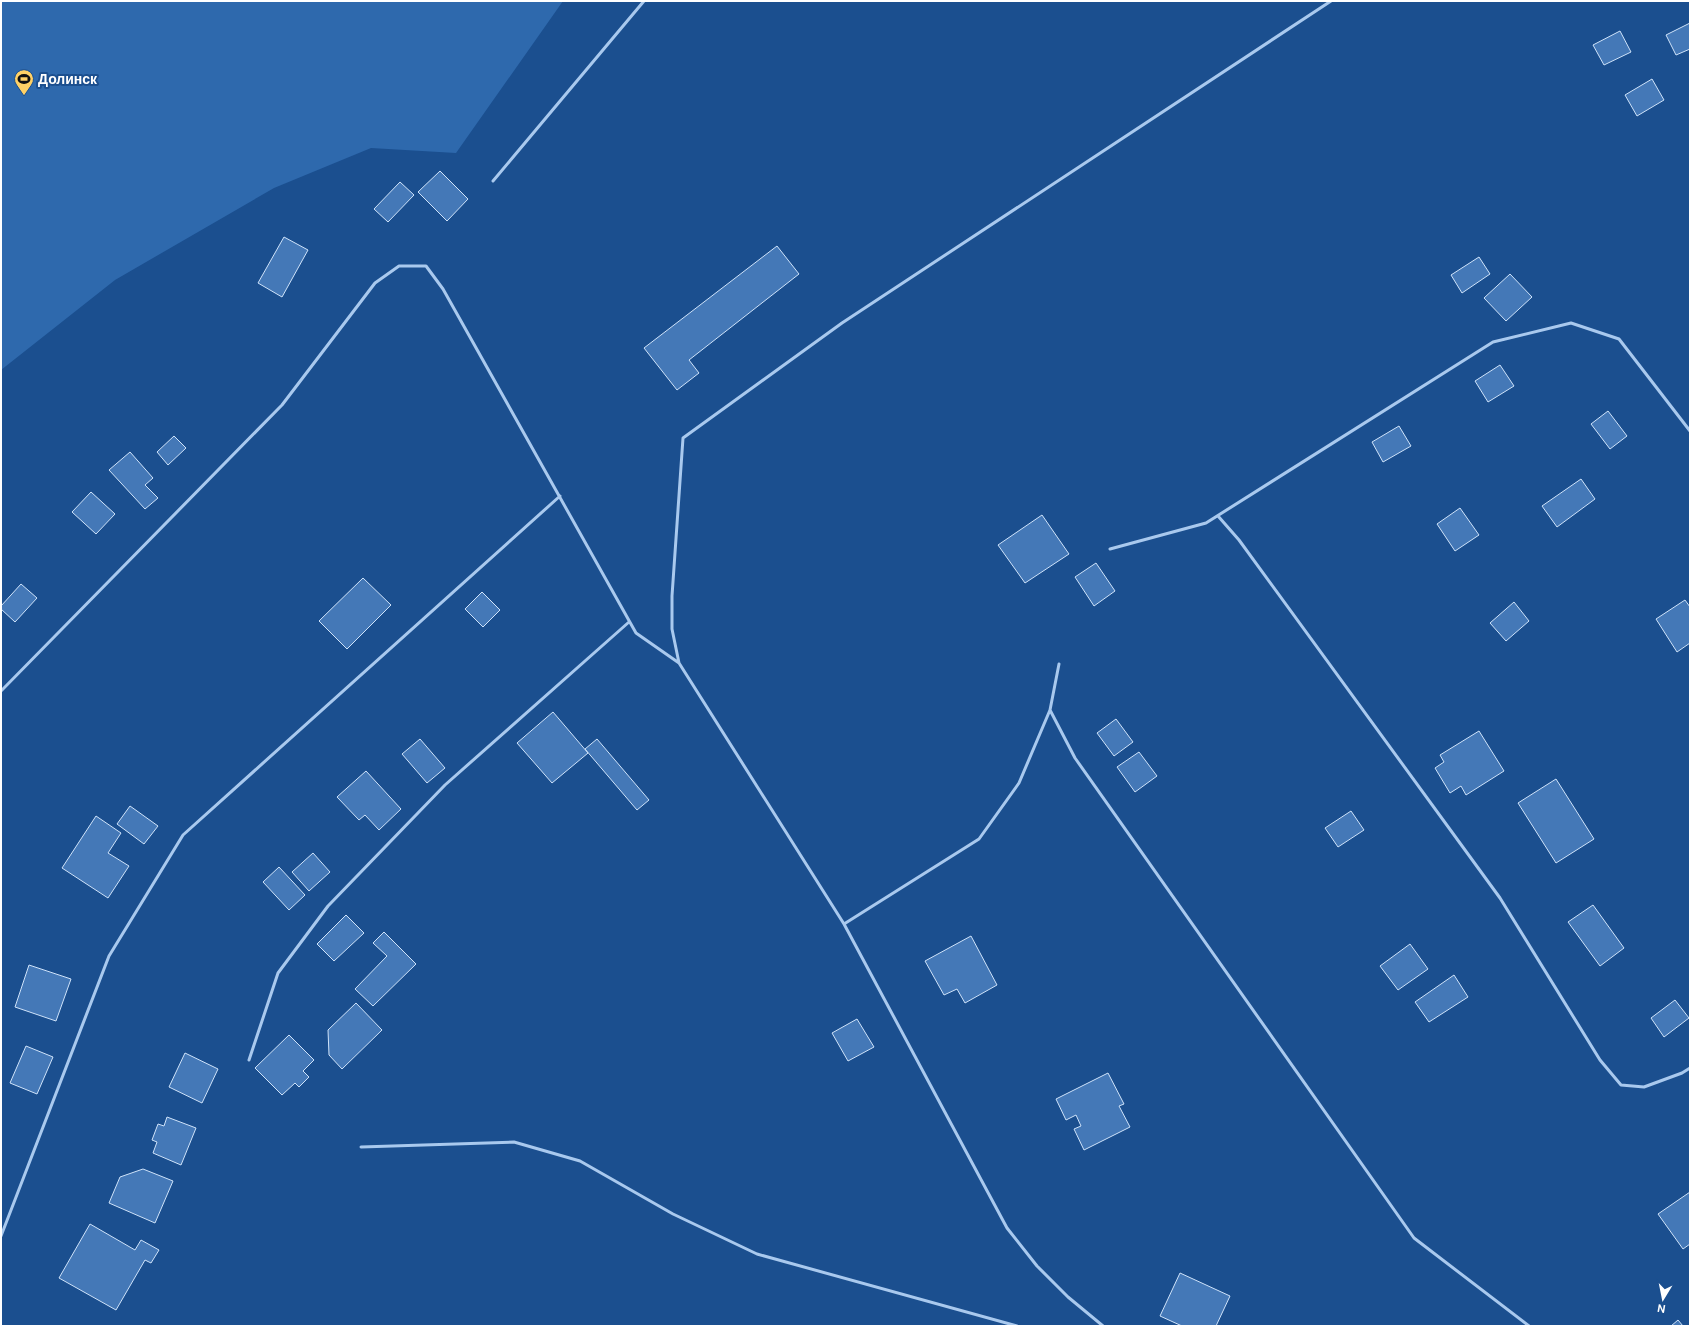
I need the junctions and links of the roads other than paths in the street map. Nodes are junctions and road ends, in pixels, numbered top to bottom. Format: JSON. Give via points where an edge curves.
{"nodes":[{"id":1,"x":644,"y":1,"type":"edge"},
{"id":2,"x":1331,"y":1,"type":"edge"},
{"id":3,"x":493,"y":181,"type":"dead end"},
{"id":4,"x":1690,"y":431,"type":"edge"},
{"id":5,"x":560,"y":496,"type":"junction"},
{"id":6,"x":1218,"y":516,"type":"junction"},
{"id":7,"x":1110,"y":549,"type":"dead end"},
{"id":8,"x":629,"y":622,"type":"junction"},
{"id":9,"x":679,"y":663,"type":"junction"},
{"id":10,"x":1059,"y":664,"type":"dead end"},
{"id":11,"x":1,"y":691,"type":"edge"},
{"id":12,"x":1050,"y":710,"type":"junction"},
{"id":13,"x":844,"y":924,"type":"junction"},
{"id":14,"x":249,"y":1060,"type":"dead end"},
{"id":15,"x":1690,"y":1068,"type":"edge"},
{"id":16,"x":361,"y":1147,"type":"dead end"},
{"id":17,"x":1,"y":1236,"type":"edge"},
{"id":18,"x":1017,"y":1326,"type":"edge"},
{"id":19,"x":1104,"y":1326,"type":"edge"},
{"id":20,"x":1529,"y":1326,"type":"edge"}],
"edges":[{"from":1,"to":3,"type":"lane"},
{"from":2,"to":9,"type":"lane","via":[[842,323],[683,438],[672,596],[672,630]]},
{"from":4,"to":6,"type":"lane","via":[[1619,339],[1571,323],[1493,342]]},
{"from":5,"to":8,"type":"lane"},
{"from":5,"to":11,"type":"lane","via":[[443,289],[426,266],[399,266],[375,283],[282,405]]},
{"from":5,"to":17,"type":"lane","via":[[182,835],[109,956]]},
{"from":6,"to":7,"type":"lane","via":[[1206,523]]},
{"from":6,"to":15,"type":"lane","via":[[1239,540],[1500,898],[1600,1060],[1621,1085],[1644,1087]]},
{"from":8,"to":9,"type":"lane","via":[[636,633]]},
{"from":8,"to":14,"type":"lane","via":[[445,785],[328,906],[278,973]]},
{"from":9,"to":13,"type":"lane"},
{"from":10,"to":12,"type":"lane"},
{"from":12,"to":13,"type":"lane","via":[[1019,783],[979,839]]},
{"from":12,"to":20,"type":"lane","via":[[1075,758],[1414,1238]]},
{"from":13,"to":19,"type":"lane","via":[[1007,1228],[1037,1266],[1068,1297]]},
{"from":16,"to":18,"type":"lane","via":[[514,1142],[580,1161],[673,1214],[757,1254]]}]}
